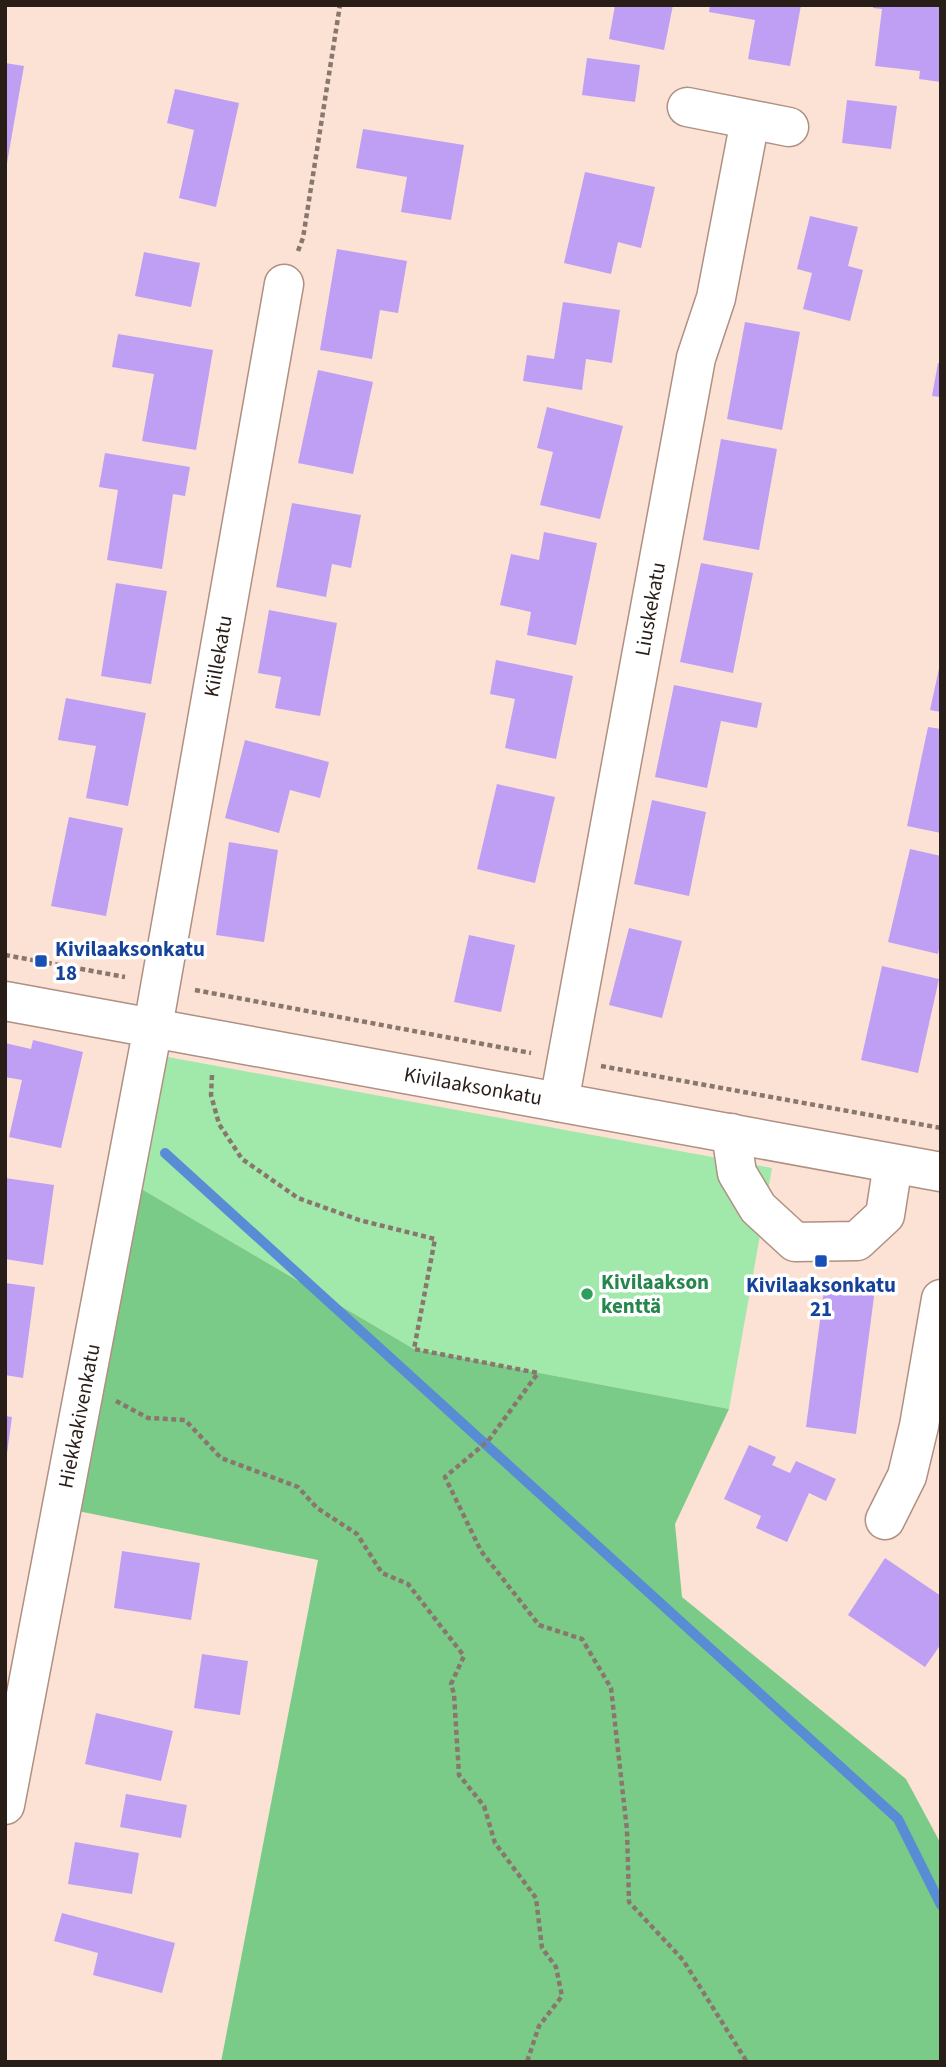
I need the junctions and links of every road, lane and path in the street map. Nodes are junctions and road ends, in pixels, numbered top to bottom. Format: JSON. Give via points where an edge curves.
{"nodes":[{"id":1,"x":340,"y":5,"type":"edge"},
{"id":2,"x":687,"y":107,"type":"dead end"},
{"id":3,"x":750,"y":120,"type":"junction"},
{"id":4,"x":789,"y":127,"type":"dead end"},
{"id":5,"x":284,"y":284,"type":"joint"},
{"id":6,"x":5,"y":955,"type":"edge"},
{"id":7,"x":160,"y":984,"type":"junction"},
{"id":8,"x":225,"y":995,"type":"junction"},
{"id":9,"x":5,"y":1001,"type":"edge"},
{"id":10,"x":153,"y":1027,"type":"junction"},
{"id":11,"x":217,"y":1039,"type":"junction"},
{"id":12,"x":567,"y":1060,"type":"junction"},
{"id":13,"x":559,"y":1102,"type":"junction"},
{"id":14,"x":941,"y":1128,"type":"edge"},
{"id":15,"x":731,"y":1133,"type":"junction"},
{"id":16,"x":893,"y":1164,"type":"junction"},
{"id":17,"x":941,"y":1172,"type":"edge"},
{"id":18,"x":941,"y":1299,"type":"edge"},
{"id":19,"x":85,"y":1385,"type":"junction"},
{"id":20,"x":885,"y":1520,"type":"dead end"},
{"id":21,"x":5,"y":1805,"type":"edge"},
{"id":22,"x":527,"y":2062,"type":"edge"},
{"id":23,"x":747,"y":2062,"type":"edge"}],
"edges":[{"from":1,"to":5,"type":"path","via":[[303,238]]},
{"from":2,"to":3,"type":"street"},
{"from":3,"to":4,"type":"street"},
{"from":3,"to":12,"type":"street","name":"Liuskekatu","via":[[716,298],[696,358]]},
{"from":5,"to":7,"type":"street","name":"Kiillekatu"},
{"from":6,"to":7,"type":"path"},
{"from":7,"to":8,"type":"path"},
{"from":7,"to":10,"type":"street","name":"Kiillekatu"},
{"from":8,"to":11,"type":"path"},
{"from":8,"to":12,"type":"path"},
{"from":9,"to":10,"type":"street","name":"Kivilaaksonkatu"},
{"from":10,"to":11,"type":"street","name":"Kivilaaksonkatu"},
{"from":10,"to":19,"type":"street","name":"Hiekkakivenkatu"},
{"from":11,"to":13,"type":"street","name":"Kivilaaksonkatu"},
{"from":11,"to":23,"type":"path","via":[[211,1094],[219,1124],[242,1158],[298,1198],[359,1220],[435,1239],[414,1349],[538,1373],[488,1441],[445,1477],[481,1551],[531,1615],[539,1625],[582,1639],[611,1688],[627,1830],[629,1902],[683,1960]]},
{"from":12,"to":13,"type":"street","name":"Liuskekatu"},
{"from":12,"to":14,"type":"path"},
{"from":13,"to":15,"type":"street","name":"Kivilaaksonkatu"},
{"from":15,"to":16,"type":"street","name":"Kivilaaksonkatu"},
{"from":15,"to":16,"type":"street","via":[[737,1173],[758,1208],[794,1242],[857,1241],[885,1215]]},
{"from":16,"to":17,"type":"street","name":"Kivilaaksonkatu"},
{"from":18,"to":20,"type":"street","via":[[907,1476]]},
{"from":19,"to":21,"type":"street","name":"Hiekkakivenkatu"},
{"from":19,"to":22,"type":"path","via":[[148,1418],[185,1420],[221,1458],[298,1486],[317,1508],[358,1534],[382,1573],[408,1584],[464,1656],[451,1684],[459,1775],[484,1806],[495,1843],[536,1898],[542,1948],[556,1967],[562,1996],[539,2026]]}]}
